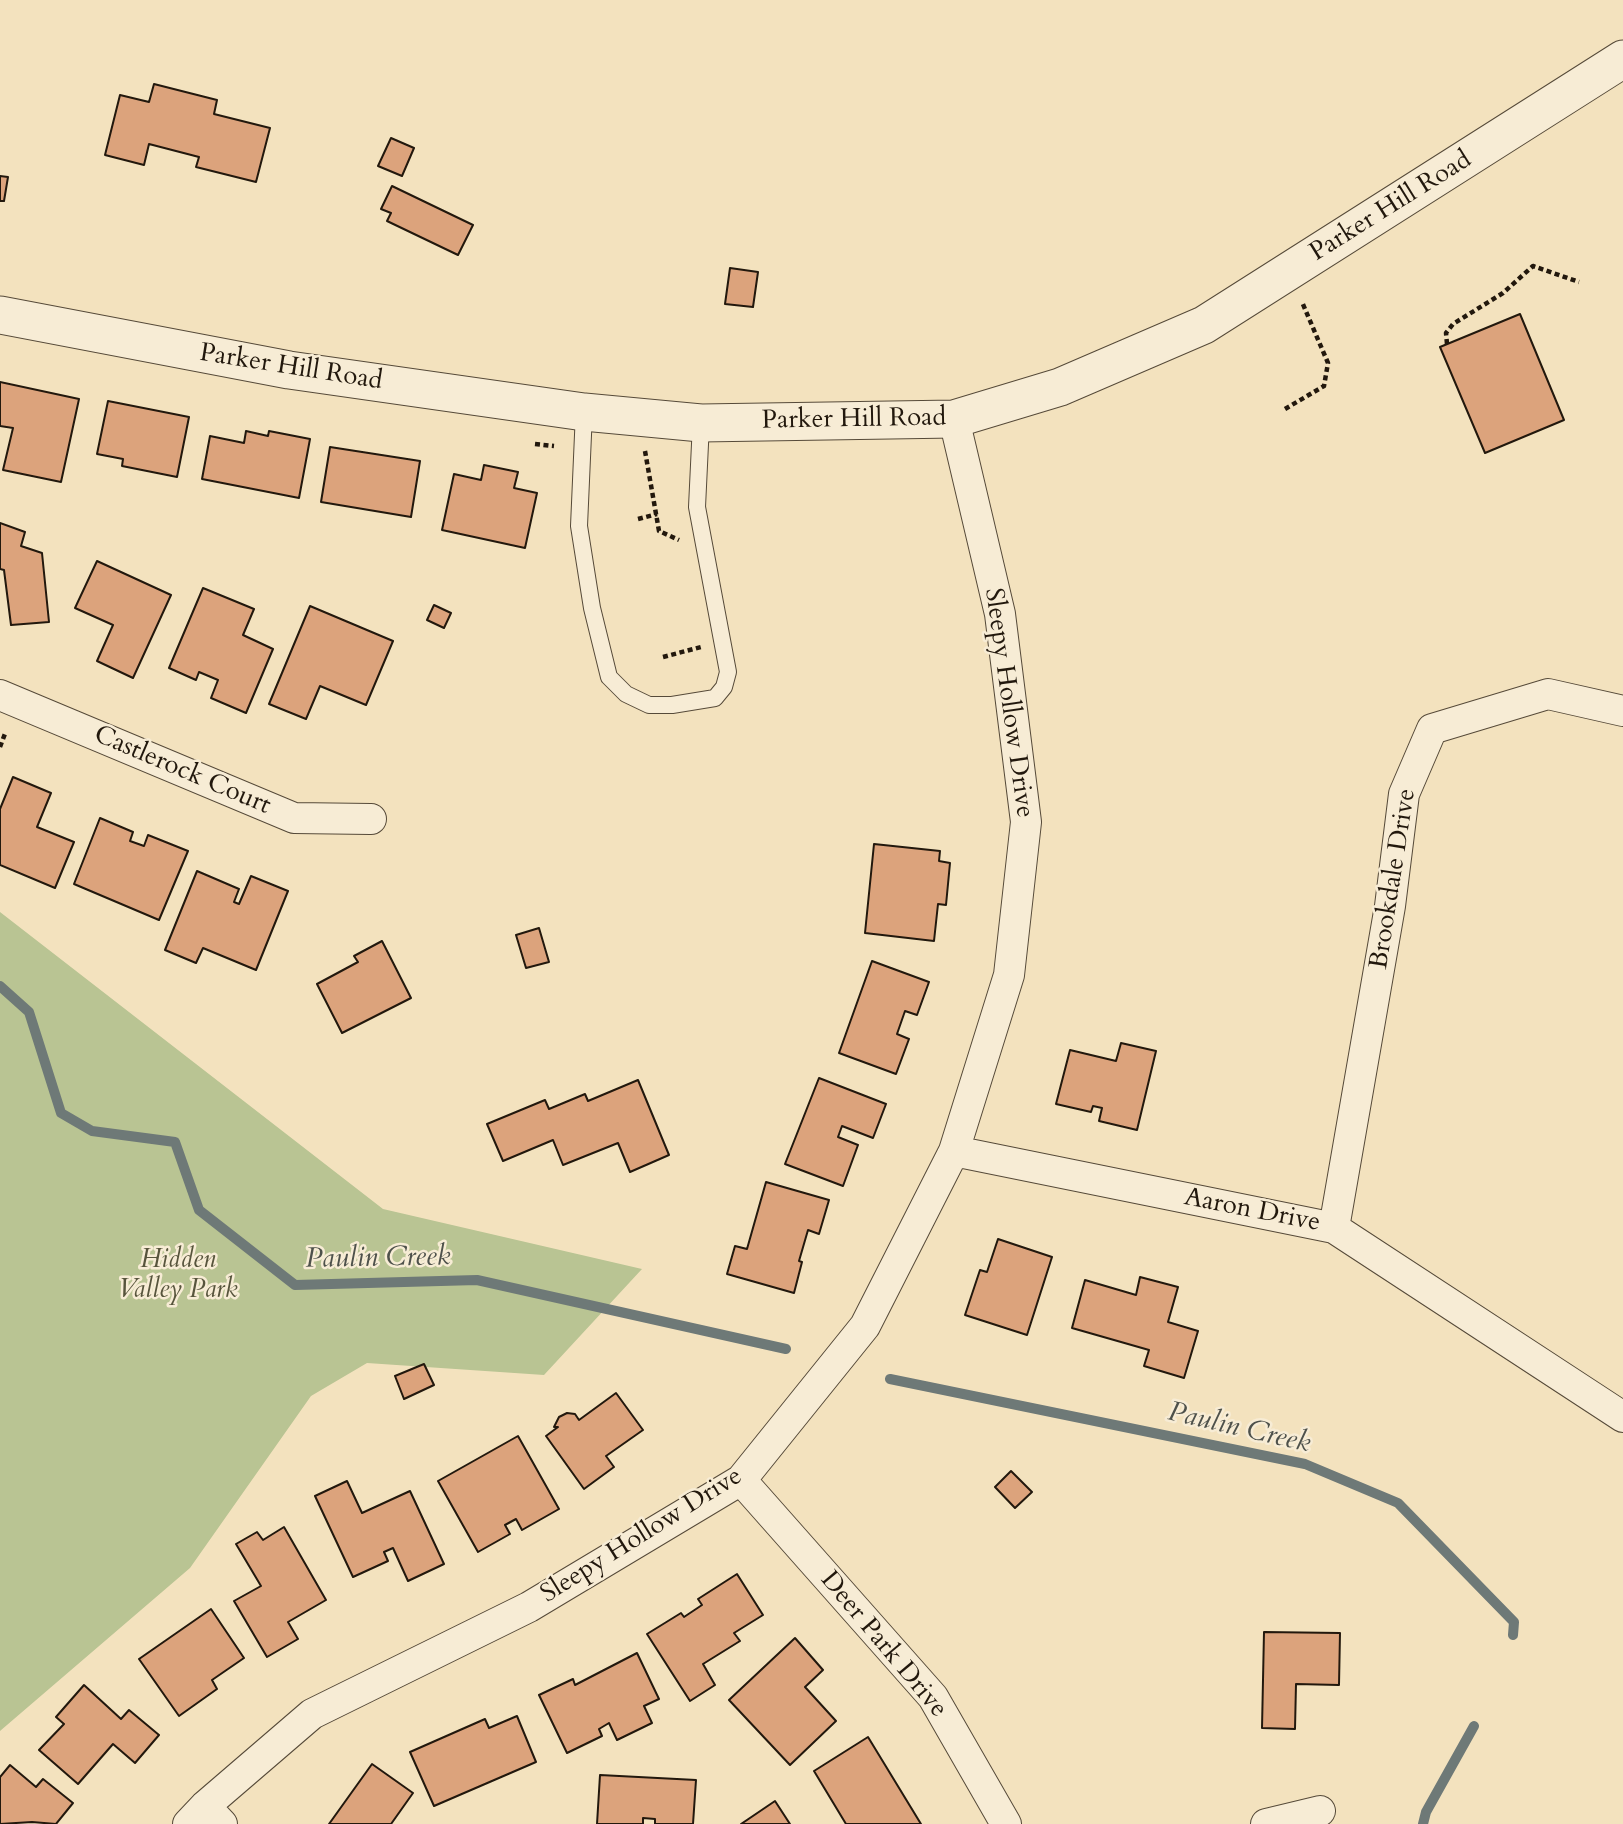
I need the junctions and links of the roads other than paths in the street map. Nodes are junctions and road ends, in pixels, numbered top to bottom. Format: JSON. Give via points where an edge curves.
{"nodes":[{"id":1,"x":1623,"y":59,"type":"edge"},
{"id":2,"x":0,"y":315,"type":"edge"},
{"id":3,"x":584,"y":412,"type":"junction"},
{"id":4,"x":954,"y":419,"type":"junction"},
{"id":5,"x":700,"y":438,"type":"junction"},
{"id":6,"x":0,"y":695,"type":"edge"},
{"id":7,"x":1623,"y":711,"type":"edge"},
{"id":8,"x":371,"y":819,"type":"dead end"},
{"id":9,"x":954,"y":1151,"type":"junction"},
{"id":10,"x":1334,"y":1228,"type":"junction"},
{"id":11,"x":1623,"y":1417,"type":"edge"},
{"id":12,"x":741,"y":1480,"type":"junction"},
{"id":13,"x":1320,"y":1811,"type":"dead end"},
{"id":14,"x":205,"y":1818,"type":"edge"},
{"id":15,"x":1006,"y":1824,"type":"edge"},
{"id":16,"x":1266,"y":1824,"type":"edge"}],
"edges":[{"from":1,"to":4,"type":"street","name":"Parker Hill Road","via":[[1204,325],[1060,387]]},
{"from":2,"to":3,"type":"street","name":"Parker Hill Road","via":[[289,370]]},
{"from":3,"to":5,"type":"street","name":"Parker Hill Road"},
{"from":3,"to":5,"type":"lane","via":[[579,526],[592,608],[609,677],[626,694],[649,705],[715,698],[728,672],[697,507]]},
{"from":4,"to":5,"type":"street","name":"Parker Hill Road"},
{"from":4,"to":9,"type":"street","name":"Sleepy Hollow Drive","via":[[1000,614],[1026,822],[1009,975]]},
{"from":6,"to":8,"type":"street","name":"Castlerock Court","via":[[294,818]]},
{"from":7,"to":10,"type":"street","name":"Brookdale Drive","via":[[1548,694],[1432,729],[1404,794],[1390,906]]},
{"from":9,"to":10,"type":"street","name":"Aaron Drive"},
{"from":9,"to":12,"type":"street","name":"Sleepy Hollow Drive","via":[[865,1326]]},
{"from":10,"to":11,"type":"street","name":"Aaron Drive"},
{"from":12,"to":14,"type":"street","name":"Sleepy Hollow Drive","via":[[528,1607],[312,1714]]},
{"from":12,"to":15,"type":"street","name":"Deer Park Drive","via":[[933,1697]]},
{"from":13,"to":16,"type":"street"}]}
